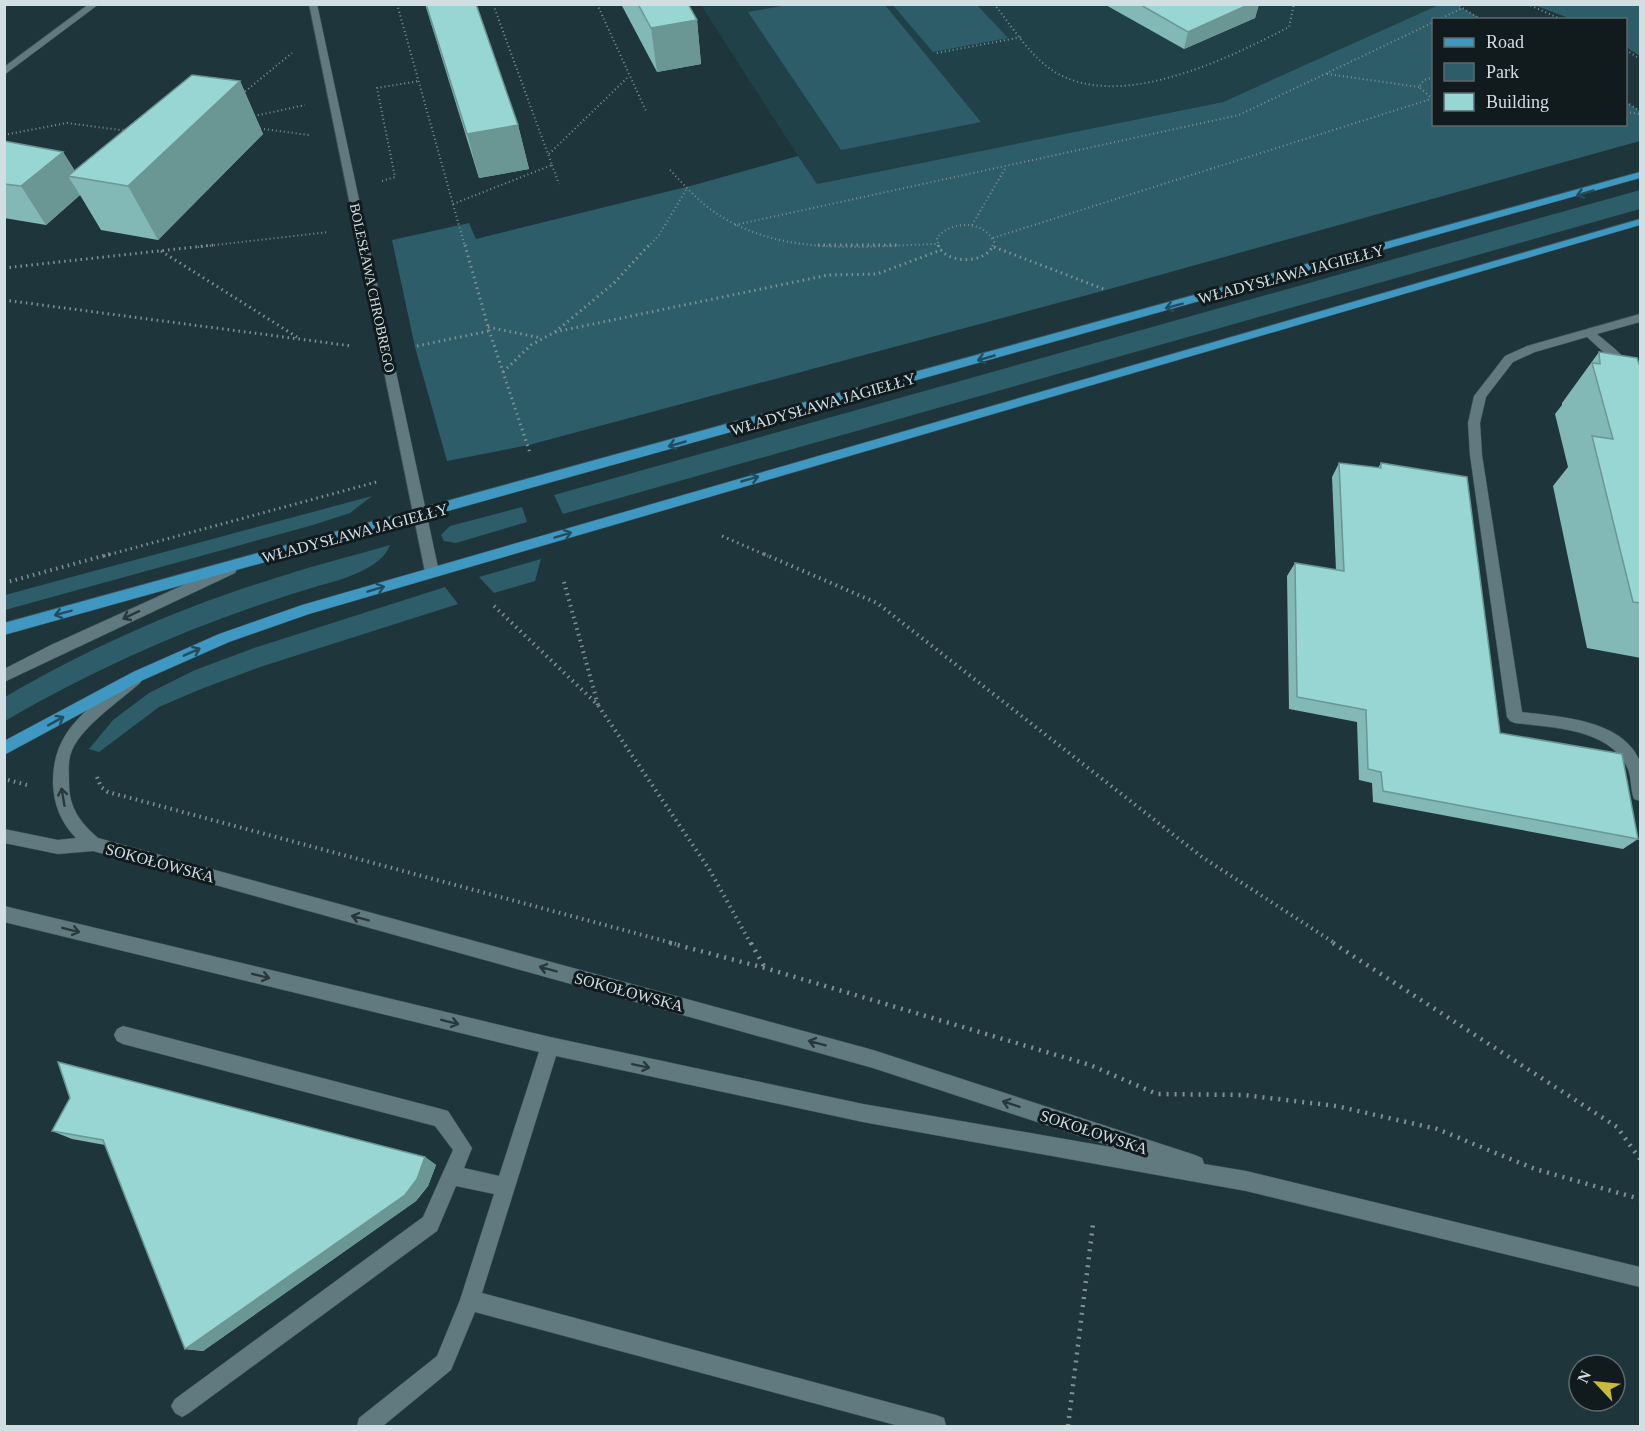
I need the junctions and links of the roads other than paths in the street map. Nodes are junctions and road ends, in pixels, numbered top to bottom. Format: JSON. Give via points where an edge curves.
{"nodes":[{"id":1,"x":95,"y":4,"type":"edge"},
{"id":2,"x":313,"y":4,"type":"edge"},
{"id":3,"x":4,"y":72,"type":"edge"},
{"id":4,"x":1641,"y":176,"type":"edge"},
{"id":5,"x":1641,"y":222,"type":"edge"},
{"id":6,"x":1641,"y":318,"type":"edge"},
{"id":7,"x":1588,"y":332,"type":"junction"},
{"id":8,"x":1641,"y":386,"type":"edge"},
{"id":9,"x":419,"y":516,"type":"junction"},
{"id":10,"x":241,"y":564,"type":"junction"},
{"id":11,"x":432,"y":572,"type":"junction"},
{"id":12,"x":4,"y":629,"type":"edge"},
{"id":13,"x":4,"y":676,"type":"edge"},
{"id":14,"x":138,"y":676,"type":"junction"},
{"id":15,"x":4,"y":749,"type":"edge"},
{"id":16,"x":1641,"y":794,"type":"edge"},
{"id":17,"x":4,"y":836,"type":"edge"},
{"id":18,"x":93,"y":844,"type":"junction"},
{"id":19,"x":4,"y":914,"type":"edge"},
{"id":20,"x":123,"y":1035,"type":"dead end"},
{"id":21,"x":550,"y":1046,"type":"junction"},
{"id":22,"x":452,"y":1174,"type":"junction"},
{"id":23,"x":1246,"y":1181,"type":"junction"},
{"id":24,"x":505,"y":1187,"type":"junction"},
{"id":25,"x":1641,"y":1277,"type":"edge"},
{"id":26,"x":470,"y":1300,"type":"junction"},
{"id":27,"x":182,"y":1406,"type":"dead end"},
{"id":28,"x":367,"y":1426,"type":"edge"},
{"id":29,"x":936,"y":1426,"type":"edge"}],
"edges":[{"from":1,"to":3,"type":"street"},
{"from":2,"to":9,"type":"street","name":"BOLESŁAWA CHROBREGO","via":[[387,365],[413,471]]},
{"from":4,"to":9,"type":"main road","name":"WŁADYSŁAWA JAGIEŁŁY","one_way":true},
{"from":11,"to":5,"type":"main road","one_way":true},
{"from":6,"to":7,"type":"street"},
{"from":7,"to":8,"type":"street","via":[[1617,357]]},
{"from":7,"to":16,"type":"street","via":[[1509,359],[1492,377],[1479,396],[1474,423],[1476,455],[1515,717],[1603,735],[1627,754],[1635,766]]},
{"from":9,"to":10,"type":"main road","name":"WŁADYSŁAWA JAGIEŁŁY"},
{"from":9,"to":11,"type":"street","name":"BOLESŁAWA CHROBREGO"},
{"from":10,"to":12,"type":"main road","name":"WŁADYSŁAWA JAGIEŁŁY","one_way":true},
{"from":10,"to":13,"type":"street","one_way":true},
{"from":14,"to":11,"type":"main road","one_way":true,"via":[[224,638]]},
{"from":15,"to":14,"type":"main road","one_way":true},
{"from":18,"to":14,"type":"street","one_way":true,"via":[[72,825],[62,802],[61,760],[65,748],[81,729]]},
{"from":17,"to":18,"type":"street","name":"SOKOŁOWSKA","via":[[58,847]]},
{"from":23,"to":18,"type":"street","name":"SOKOŁOWSKA","one_way":true,"via":[[873,1059]]},
{"from":19,"to":21,"type":"street","name":"SOKOŁOWSKA","one_way":true},
{"from":20,"to":22,"type":"street","via":[[441,1118],[463,1148]]},
{"from":21,"to":23,"type":"street","name":"SOKOŁOWSKA","one_way":true,"via":[[863,1113]]},
{"from":21,"to":24,"type":"street"},
{"from":22,"to":24,"type":"street"},
{"from":22,"to":27,"type":"street","via":[[430,1224]]},
{"from":23,"to":25,"type":"street","name":"SOKOŁOWSKA"},
{"from":24,"to":26,"type":"street"},
{"from":26,"to":28,"type":"street","via":[[444,1363]]},
{"from":26,"to":29,"type":"street"}]}
